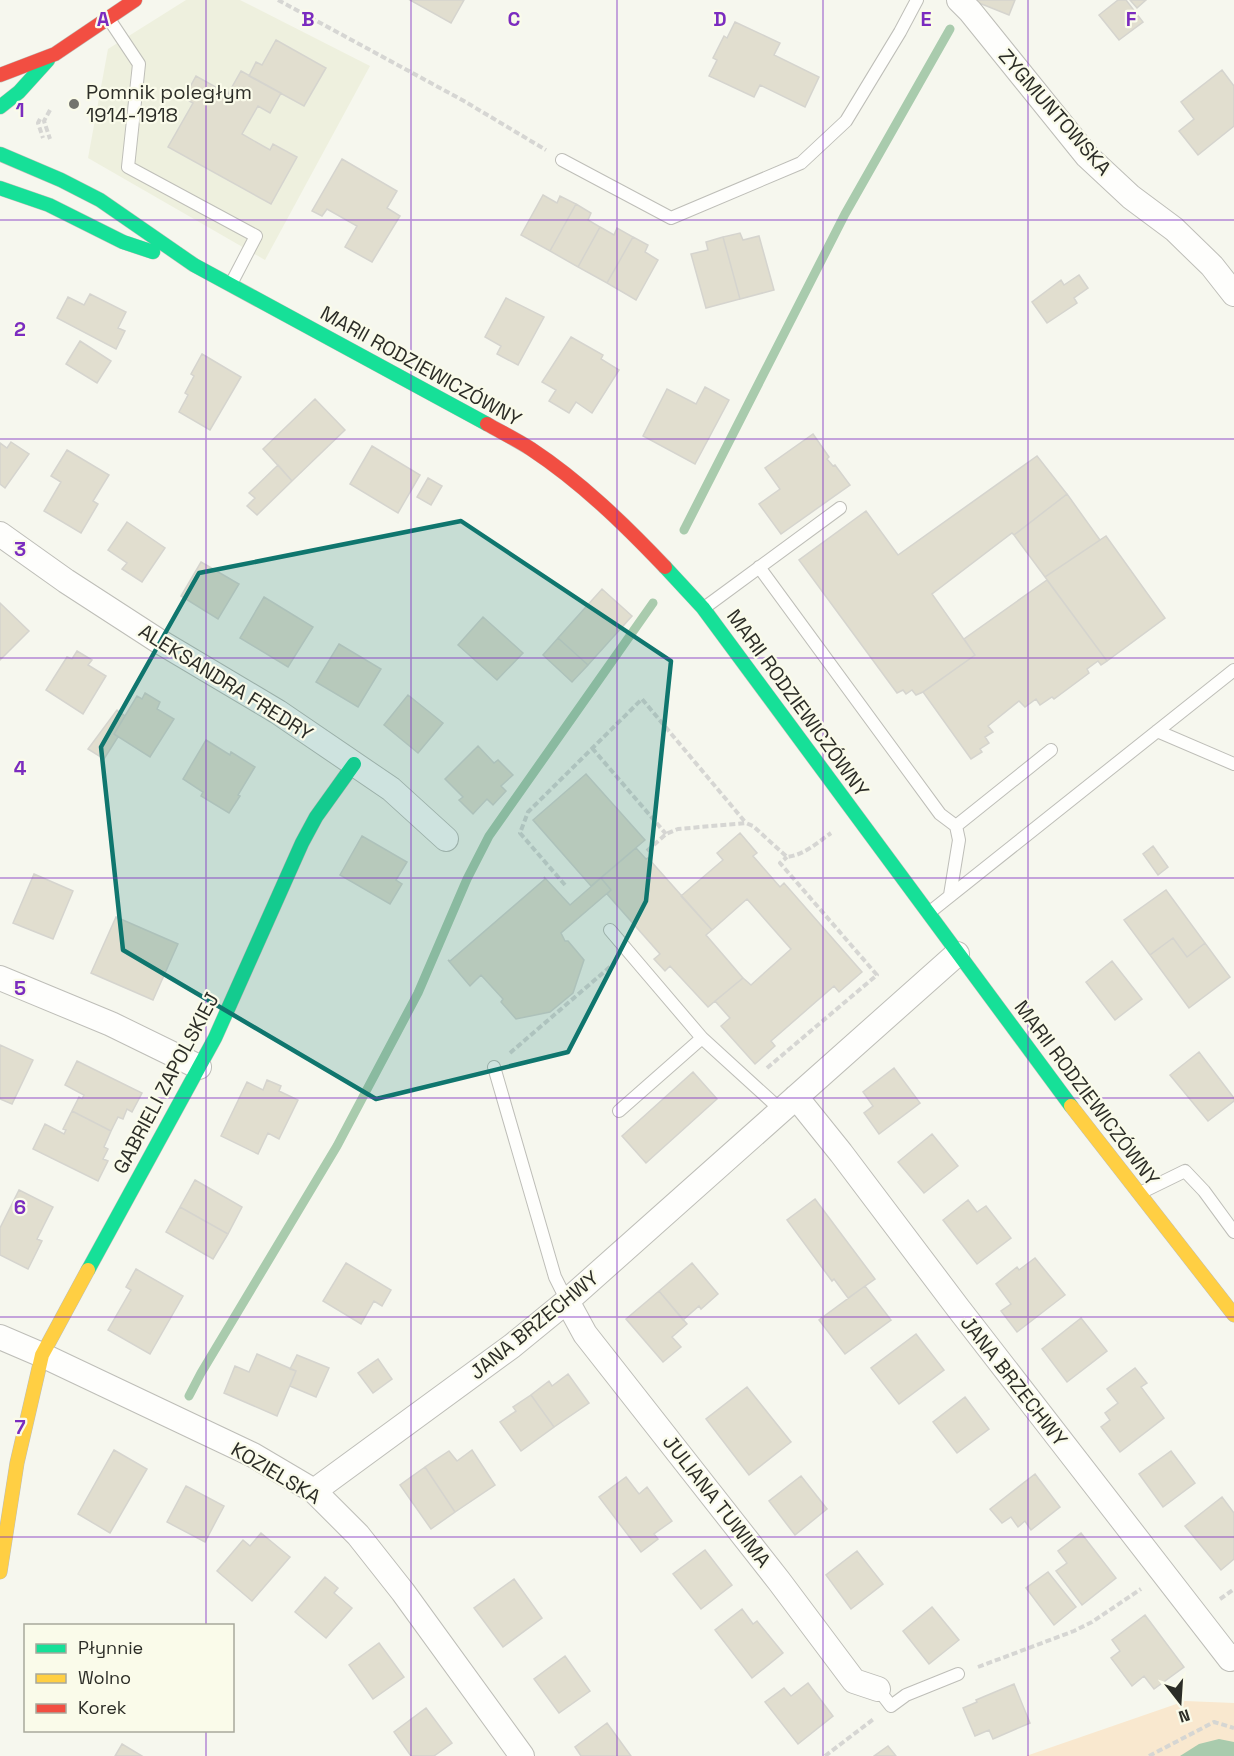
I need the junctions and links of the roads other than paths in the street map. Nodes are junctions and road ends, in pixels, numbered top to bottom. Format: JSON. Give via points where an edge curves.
{"nodes":[{"id":1,"x":135,"y":0,"type":"edge"},
{"id":2,"x":916,"y":0,"type":"edge"},
{"id":3,"x":959,"y":0,"type":"edge"},
{"id":4,"x":109,"y":18,"type":"junction"},
{"id":5,"x":55,"y":54,"type":"junction"},
{"id":6,"x":0,"y":75,"type":"edge"},
{"id":7,"x":0,"y":106,"type":"edge"},
{"id":8,"x":0,"y":154,"type":"edge"},
{"id":9,"x":562,"y":160,"type":"road end"},
{"id":10,"x":0,"y":188,"type":"edge"},
{"id":11,"x":194,"y":265,"type":"junction"},
{"id":12,"x":230,"y":285,"type":"junction"},
{"id":13,"x":1234,"y":294,"type":"edge"},
{"id":14,"x":840,"y":508,"type":"dead end"},
{"id":15,"x":0,"y":534,"type":"edge"},
{"id":16,"x":759,"y":567,"type":"junction"},
{"id":17,"x":703,"y":608,"type":"junction"},
{"id":18,"x":1234,"y":670,"type":"edge"},
{"id":19,"x":1157,"y":731,"type":"junction"},
{"id":20,"x":1051,"y":750,"type":"dead end"},
{"id":21,"x":354,"y":764,"type":"junction"},
{"id":22,"x":1234,"y":764,"type":"edge"},
{"id":23,"x":956,"y":826,"type":"junction"},
{"id":24,"x":446,"y":839,"type":"dead end"},
{"id":25,"x":950,"y":895,"type":"junction"},
{"id":26,"x":928,"y":913,"type":"junction"},
{"id":27,"x":610,"y":930,"type":"dead end"},
{"id":28,"x":957,"y":954,"type":"junction"},
{"id":29,"x":0,"y":978,"type":"edge"},
{"id":30,"x":702,"y":1038,"type":"junction"},
{"id":31,"x":199,"y":1067,"type":"junction"},
{"id":32,"x":494,"y":1067,"type":"road end"},
{"id":33,"x":789,"y":1104,"type":"junction"},
{"id":34,"x":619,"y":1111,"type":"dead end"},
{"id":35,"x":1139,"y":1193,"type":"junction"},
{"id":36,"x":1234,"y":1232,"type":"edge"},
{"id":37,"x":567,"y":1301,"type":"junction"},
{"id":38,"x":1234,"y":1315,"type":"edge"},
{"id":39,"x":0,"y":1338,"type":"edge"},
{"id":40,"x":42,"y":1355,"type":"junction"},
{"id":41,"x":314,"y":1491,"type":"junction"},
{"id":42,"x":0,"y":1572,"type":"edge"},
{"id":43,"x":1234,"y":1656,"type":"edge"},
{"id":44,"x":958,"y":1674,"type":"road end"},
{"id":45,"x":884,"y":1697,"type":"joint"},
{"id":46,"x":522,"y":1756,"type":"edge"}],
"edges":[{"from":1,"to":4,"type":"street"},
{"from":2,"to":9,"type":"lane","via":[[846,121],[801,163],[671,218]]},
{"from":3,"to":13,"type":"street","name":"ZYGMUNTOWSKA","via":[[1087,156],[1131,197],[1174,229]]},
{"from":4,"to":5,"type":"street"},
{"from":4,"to":12,"type":"lane","via":[[139,64],[128,167],[256,236]]},
{"from":5,"to":6,"type":"street"},
{"from":5,"to":7,"type":"street"},
{"from":8,"to":11,"type":"street","name":"MARII RODZIEWICZÓWNY","via":[[100,200]]},
{"from":10,"to":11,"type":"street","name":"MARII RODZIEWICZÓWNY","via":[[49,205],[123,242]]},
{"from":11,"to":12,"type":"street","name":"MARII RODZIEWICZÓWNY"},
{"from":12,"to":17,"type":"street","name":"MARII RODZIEWICZÓWNY","via":[[530,448],[602,504]]},
{"from":14,"to":16,"type":"lane"},
{"from":15,"to":21,"type":"street","name":"ALEKSANDRA FREDRY","via":[[148,634],[278,712]]},
{"from":16,"to":17,"type":"lane"},
{"from":16,"to":23,"type":"lane","via":[[940,814]]},
{"from":17,"to":26,"type":"street","name":"MARII RODZIEWICZÓWNY"},
{"from":18,"to":19,"type":"lane"},
{"from":19,"to":22,"type":"lane"},
{"from":19,"to":25,"type":"lane"},
{"from":20,"to":23,"type":"lane"},
{"from":21,"to":24,"type":"street","name":"ALEKSANDRA FREDRY","via":[[391,789]]},
{"from":21,"to":31,"type":"street","name":"GABRIELI ZAPOLSKIEJ","via":[[316,817],[297,853]]},
{"from":23,"to":25,"type":"lane","via":[[959,840]]},
{"from":25,"to":26,"type":"lane"},
{"from":26,"to":28,"type":"street","name":"MARII RODZIEWICZÓWNY"},
{"from":27,"to":30,"type":"lane"},
{"from":28,"to":33,"type":"street","name":"JANA BRZECHWY"},
{"from":28,"to":35,"type":"street","name":"MARII RODZIEWICZÓWNY"},
{"from":29,"to":31,"type":"street","via":[[111,1024]]},
{"from":30,"to":33,"type":"lane","via":[[751,1082]]},
{"from":30,"to":34,"type":"lane"},
{"from":31,"to":40,"type":"street","name":"GABRIELI ZAPOLSKIEJ"},
{"from":32,"to":37,"type":"lane","via":[[555,1277]]},
{"from":33,"to":37,"type":"street","name":"JANA BRZECHWY"},
{"from":33,"to":43,"type":"street","name":"JANA BRZECHWY","via":[[841,1153],[1230,1659]]},
{"from":35,"to":36,"type":"lane","via":[[1185,1171]]},
{"from":35,"to":38,"type":"street","name":"MARII RODZIEWICZÓWNY"},
{"from":37,"to":41,"type":"street","name":"JANA BRZECHWY"},
{"from":37,"to":45,"type":"street","name":"JULIANA TUWIMA","via":[[585,1334],[854,1680]]},
{"from":39,"to":40,"type":"street","name":"KOZIELSKA"},
{"from":40,"to":41,"type":"street","name":"KOZIELSKA","via":[[253,1455]]},
{"from":40,"to":42,"type":"street","name":"GABRIELI ZAPOLSKIEJ","via":[[27,1407]]},
{"from":41,"to":46,"type":"street","name":"KOZIELSKA","via":[[358,1535],[403,1592]]},
{"from":44,"to":45,"type":"lane","via":[[906,1695]]}]}
